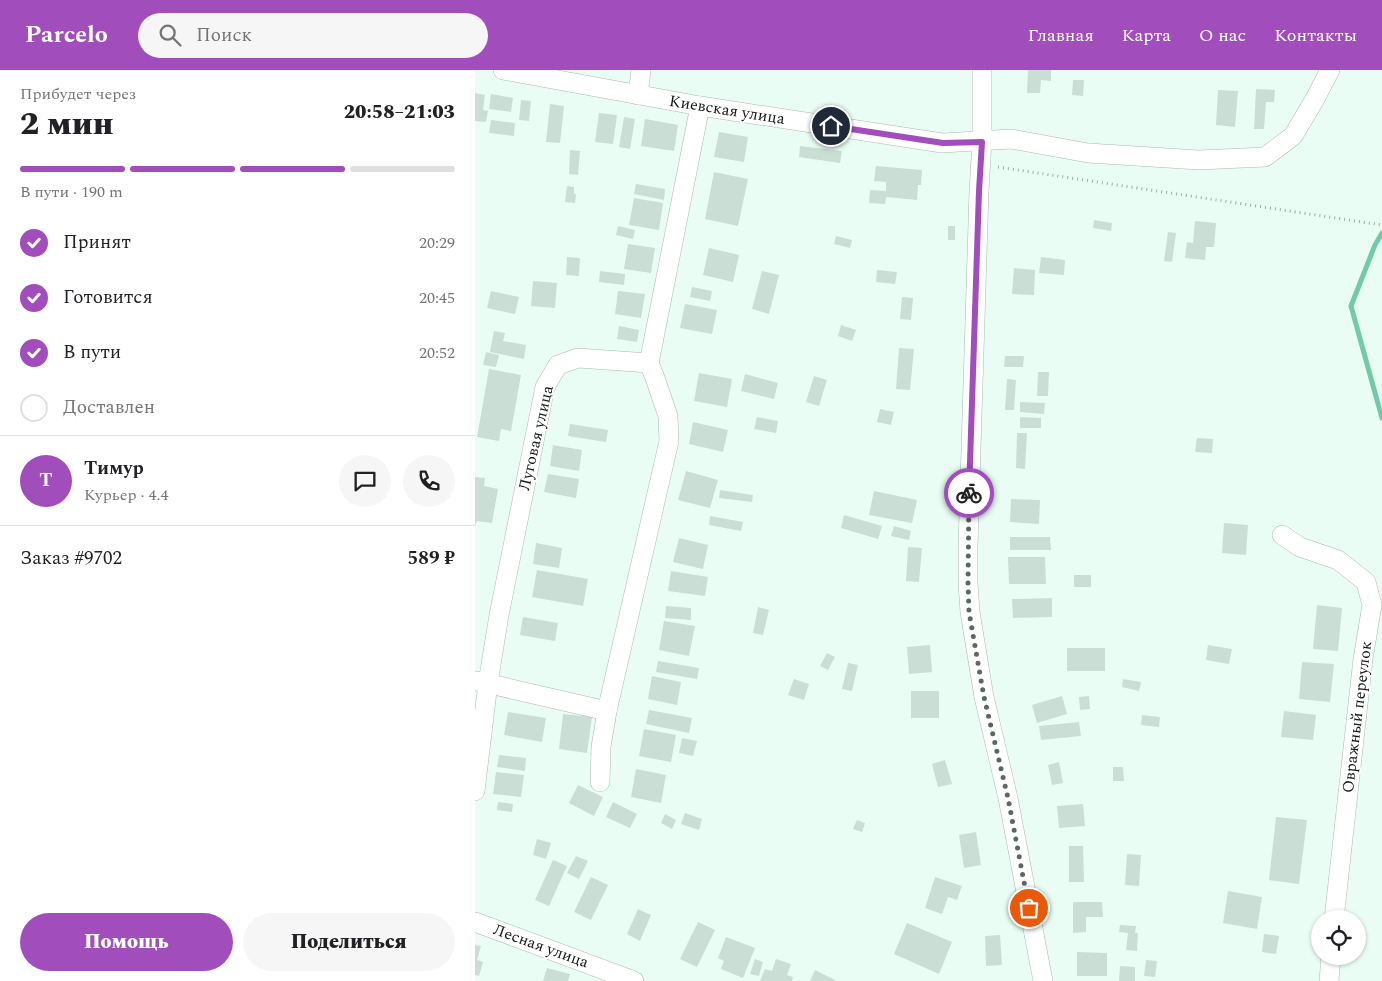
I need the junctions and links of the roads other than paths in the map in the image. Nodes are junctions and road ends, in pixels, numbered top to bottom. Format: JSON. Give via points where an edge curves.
{"nodes":[{"id":1,"x":503,"y":70,"type":"edge"},
{"id":2,"x":641,"y":70,"type":"edge"},
{"id":3,"x":982,"y":70,"type":"edge"},
{"id":4,"x":1330,"y":70,"type":"edge"},
{"id":5,"x":638,"y":95,"type":"junction"},
{"id":6,"x":701,"y":106,"type":"junction"},
{"id":7,"x":982,"y":142,"type":"junction"},
{"id":8,"x":649,"y":363,"type":"junction"},
{"id":9,"x":1282,"y":535,"type":"dead end"},
{"id":10,"x":481,"y":682,"type":"edge"},
{"id":11,"x":607,"y":710,"type":"junction"},
{"id":12,"x":600,"y":782,"type":"dead end"},
{"id":13,"x":475,"y":791,"type":"edge"},
{"id":14,"x":1335,"y":910,"type":"edge"},
{"id":15,"x":475,"y":922,"type":"edge"},
{"id":16,"x":1330,"y":965,"type":"edge"},
{"id":17,"x":634,"y":981,"type":"edge"},
{"id":18,"x":1043,"y":981,"type":"edge"},
{"id":19,"x":1329,"y":981,"type":"edge"}],
"edges":[{"from":1,"to":5,"type":"street","name":"Киевская улица"},
{"from":2,"to":5,"type":"street"},
{"from":3,"to":7,"type":"street"},
{"from":4,"to":7,"type":"street","name":"Киевская улица","via":[[1293,136],[1265,157],[1190,159],[1088,153],[1011,139]]},
{"from":5,"to":6,"type":"street","name":"Киевская улица"},
{"from":6,"to":7,"type":"street","name":"Киевская улица","via":[[943,143]]},
{"from":6,"to":8,"type":"street"},
{"from":7,"to":18,"type":"street","via":[[968,546],[969,612]]},
{"from":8,"to":10,"type":"street","name":"Луговая улица","via":[[578,358],[558,366],[545,387],[499,615]]},
{"from":8,"to":11,"type":"street","via":[[668,416],[669,441]]},
{"from":9,"to":14,"type":"street","name":"Овражный переулок","via":[[1300,547],[1338,560],[1365,582],[1372,605]]},
{"from":10,"to":11,"type":"street"},
{"from":10,"to":13,"type":"street","name":"Луговая улица"},
{"from":11,"to":12,"type":"street"},
{"from":15,"to":17,"type":"street","name":"Лесная улица"},
{"from":16,"to":19,"type":"street"}]}
